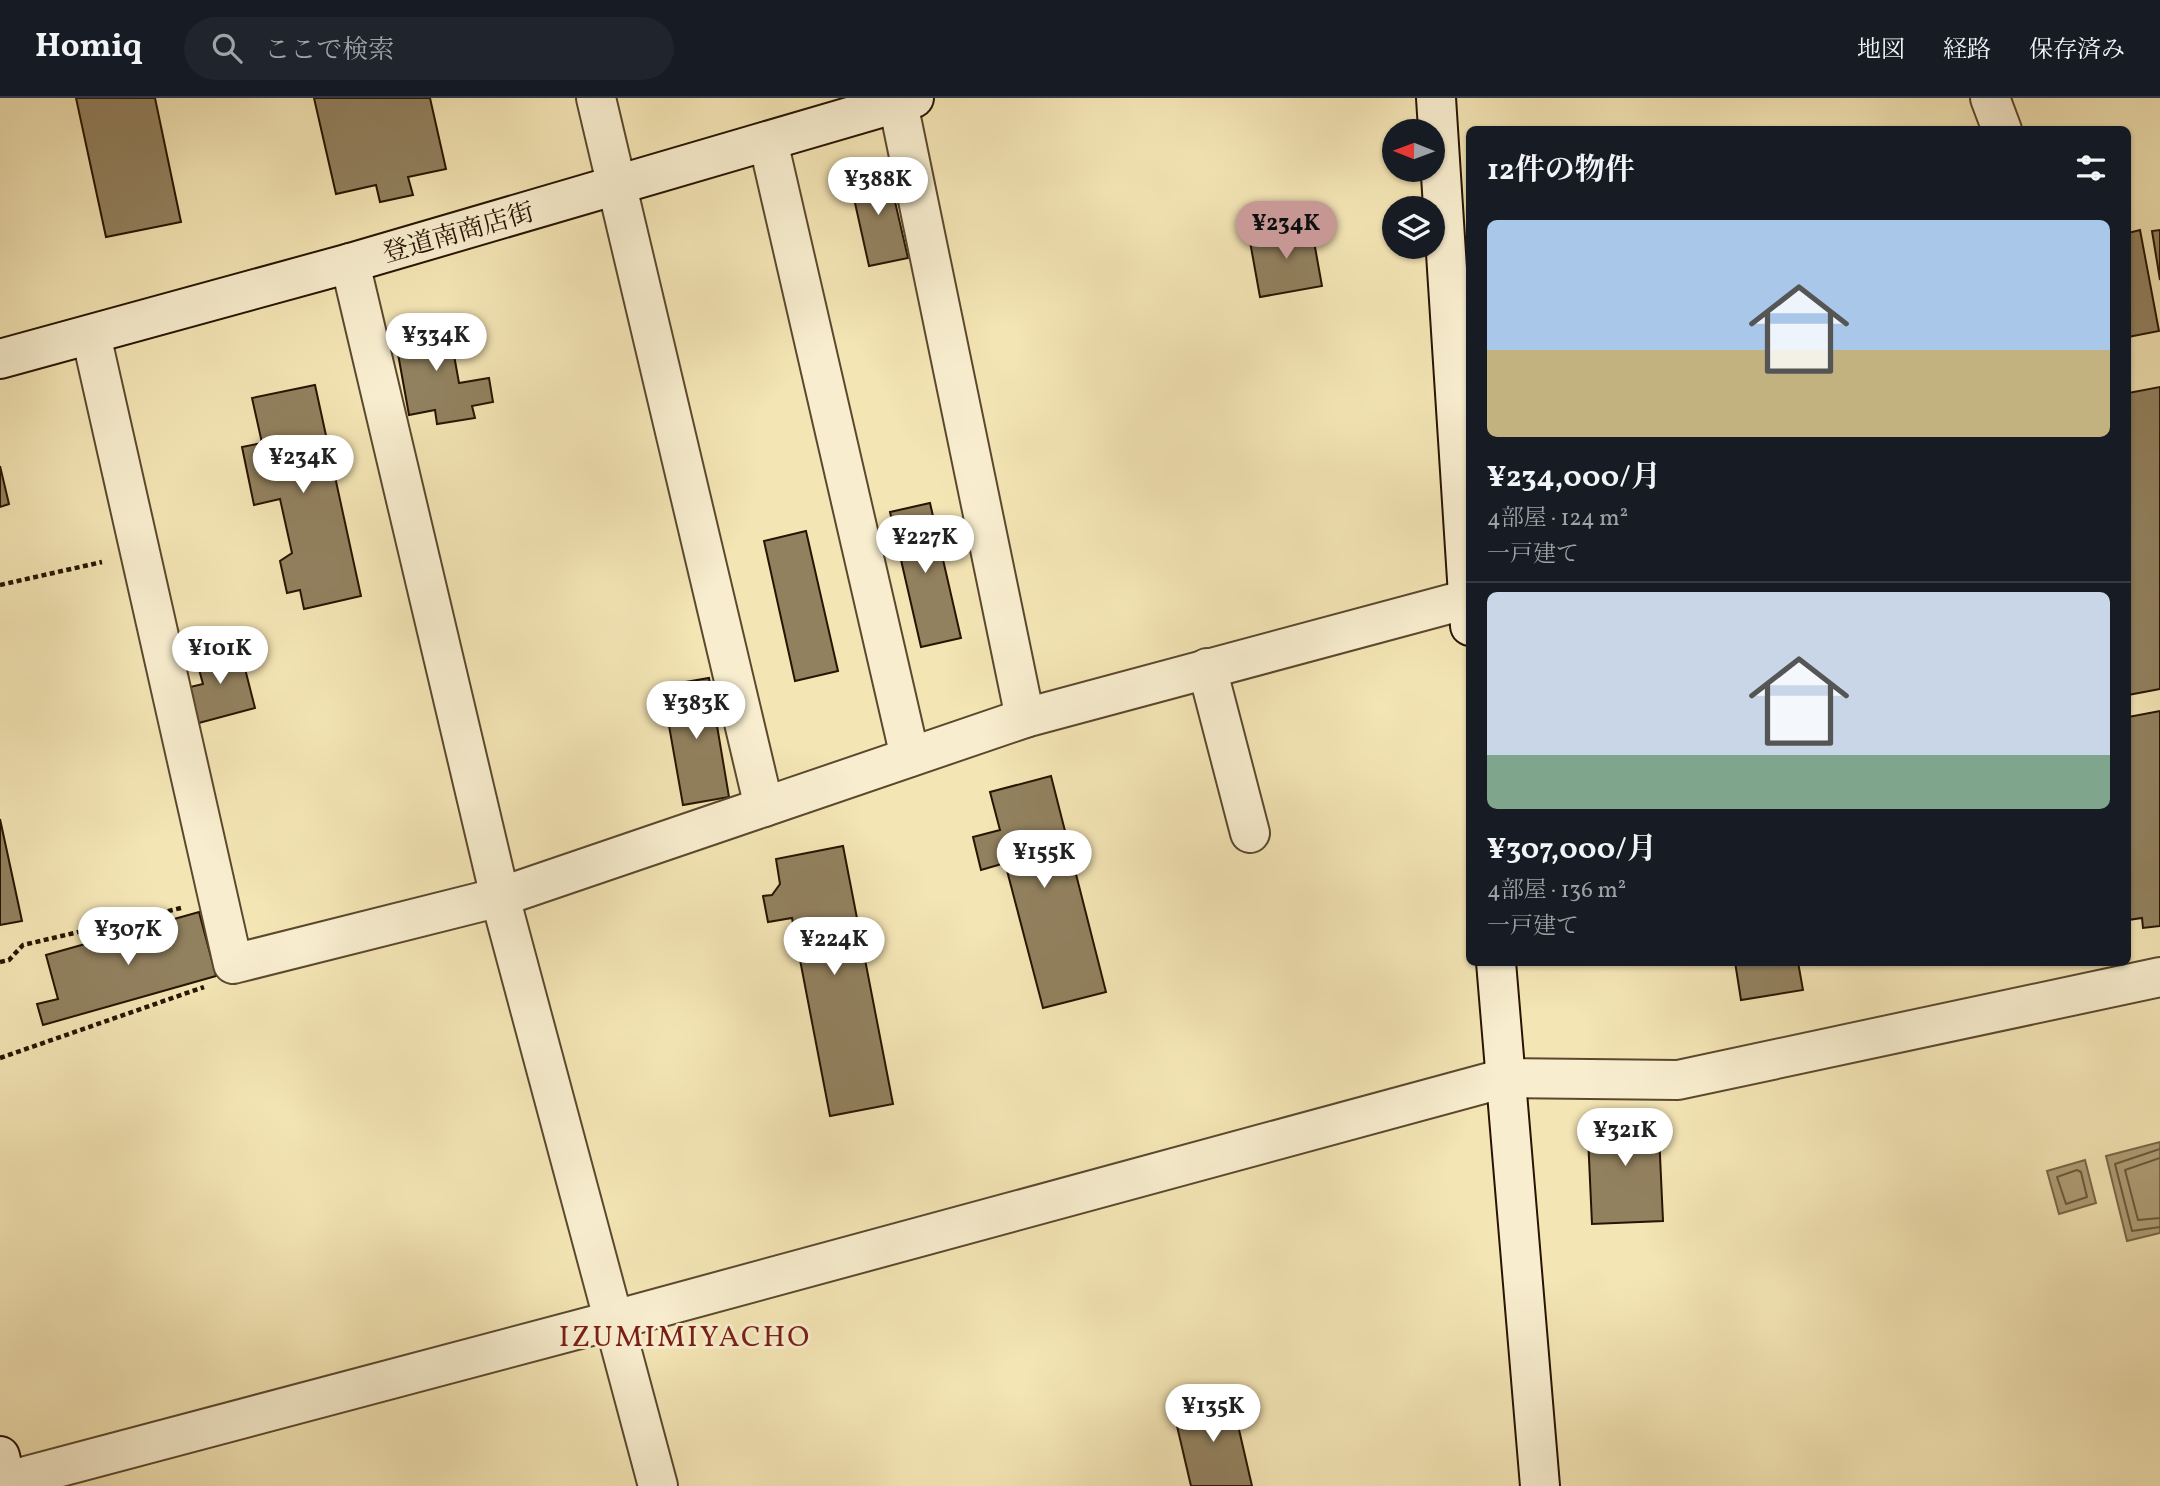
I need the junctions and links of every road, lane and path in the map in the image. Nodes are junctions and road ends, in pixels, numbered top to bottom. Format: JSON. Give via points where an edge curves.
{"nodes":[{"id":1,"x":596,"y":98,"type":"edge"},
{"id":2,"x":1436,"y":98,"type":"edge"},
{"id":3,"x":1990,"y":98,"type":"edge"},
{"id":4,"x":906,"y":100,"type":"edge"},
{"id":5,"x":2000,"y":126,"type":"edge"},
{"id":6,"x":768,"y":141,"type":"junction"},
{"id":7,"x":618,"y":184,"type":"junction"},
{"id":8,"x":350,"y":263,"type":"junction"},
{"id":9,"x":91,"y":335,"type":"junction"},
{"id":10,"x":0,"y":359,"type":"edge"},
{"id":11,"x":141,"y":554,"type":"junction"},
{"id":12,"x":1466,"y":565,"type":"edge"},
{"id":13,"x":0,"y":585,"type":"edge"},
{"id":14,"x":1466,"y":613,"type":"edge"},
{"id":15,"x":1208,"y":668,"type":"junction"},
{"id":16,"x":1025,"y":718,"type":"junction"},
{"id":17,"x":910,"y":757,"type":"junction"},
{"id":18,"x":764,"y":807,"type":"junction"},
{"id":19,"x":1250,"y":833,"type":"dead end"},
{"id":20,"x":499,"y":897,"type":"junction"},
{"id":21,"x":219,"y":899,"type":"junction"},
{"id":22,"x":0,"y":962,"type":"edge"},
{"id":23,"x":233,"y":964,"type":"junction"},
{"id":24,"x":1496,"y":966,"type":"edge"},
{"id":25,"x":2160,"y":977,"type":"edge"},
{"id":26,"x":0,"y":1058,"type":"edge"},
{"id":27,"x":1505,"y":1078,"type":"junction"},
{"id":28,"x":614,"y":1320,"type":"junction"},
{"id":29,"x":3,"y":1477,"type":"edge"},
{"id":30,"x":658,"y":1486,"type":"edge"},
{"id":31,"x":1540,"y":1486,"type":"edge"}],
"edges":[{"from":1,"to":7,"type":"street"},
{"from":2,"to":12,"type":"street"},
{"from":3,"to":5,"type":"street"},
{"from":4,"to":6,"type":"street","name":"登道南商店街"},
{"from":4,"to":16,"type":"street"},
{"from":6,"to":7,"type":"street","name":"登道南商店街"},
{"from":6,"to":17,"type":"street"},
{"from":7,"to":8,"type":"street","name":"登道南商店街"},
{"from":7,"to":18,"type":"street"},
{"from":8,"to":9,"type":"street","name":"登道南商店街"},
{"from":8,"to":20,"type":"street"},
{"from":9,"to":10,"type":"street","name":"登道南商店街"},
{"from":9,"to":11,"type":"street"},
{"from":11,"to":13,"type":"path"},
{"from":11,"to":21,"type":"street"},
{"from":14,"to":15,"type":"street"},
{"from":15,"to":16,"type":"street"},
{"from":15,"to":19,"type":"street"},
{"from":16,"to":17,"type":"street"},
{"from":17,"to":18,"type":"street"},
{"from":18,"to":20,"type":"street"},
{"from":20,"to":23,"type":"street"},
{"from":20,"to":28,"type":"street"},
{"from":21,"to":22,"type":"path","via":[[23,945],[9,960]]},
{"from":21,"to":23,"type":"street"},
{"from":23,"to":26,"type":"path","via":[[223,981]]},
{"from":24,"to":27,"type":"street"},
{"from":25,"to":27,"type":"street","via":[[1678,1080]]},
{"from":27,"to":28,"type":"street"},
{"from":27,"to":31,"type":"street"},
{"from":28,"to":29,"type":"street"},
{"from":28,"to":30,"type":"street"}]}
